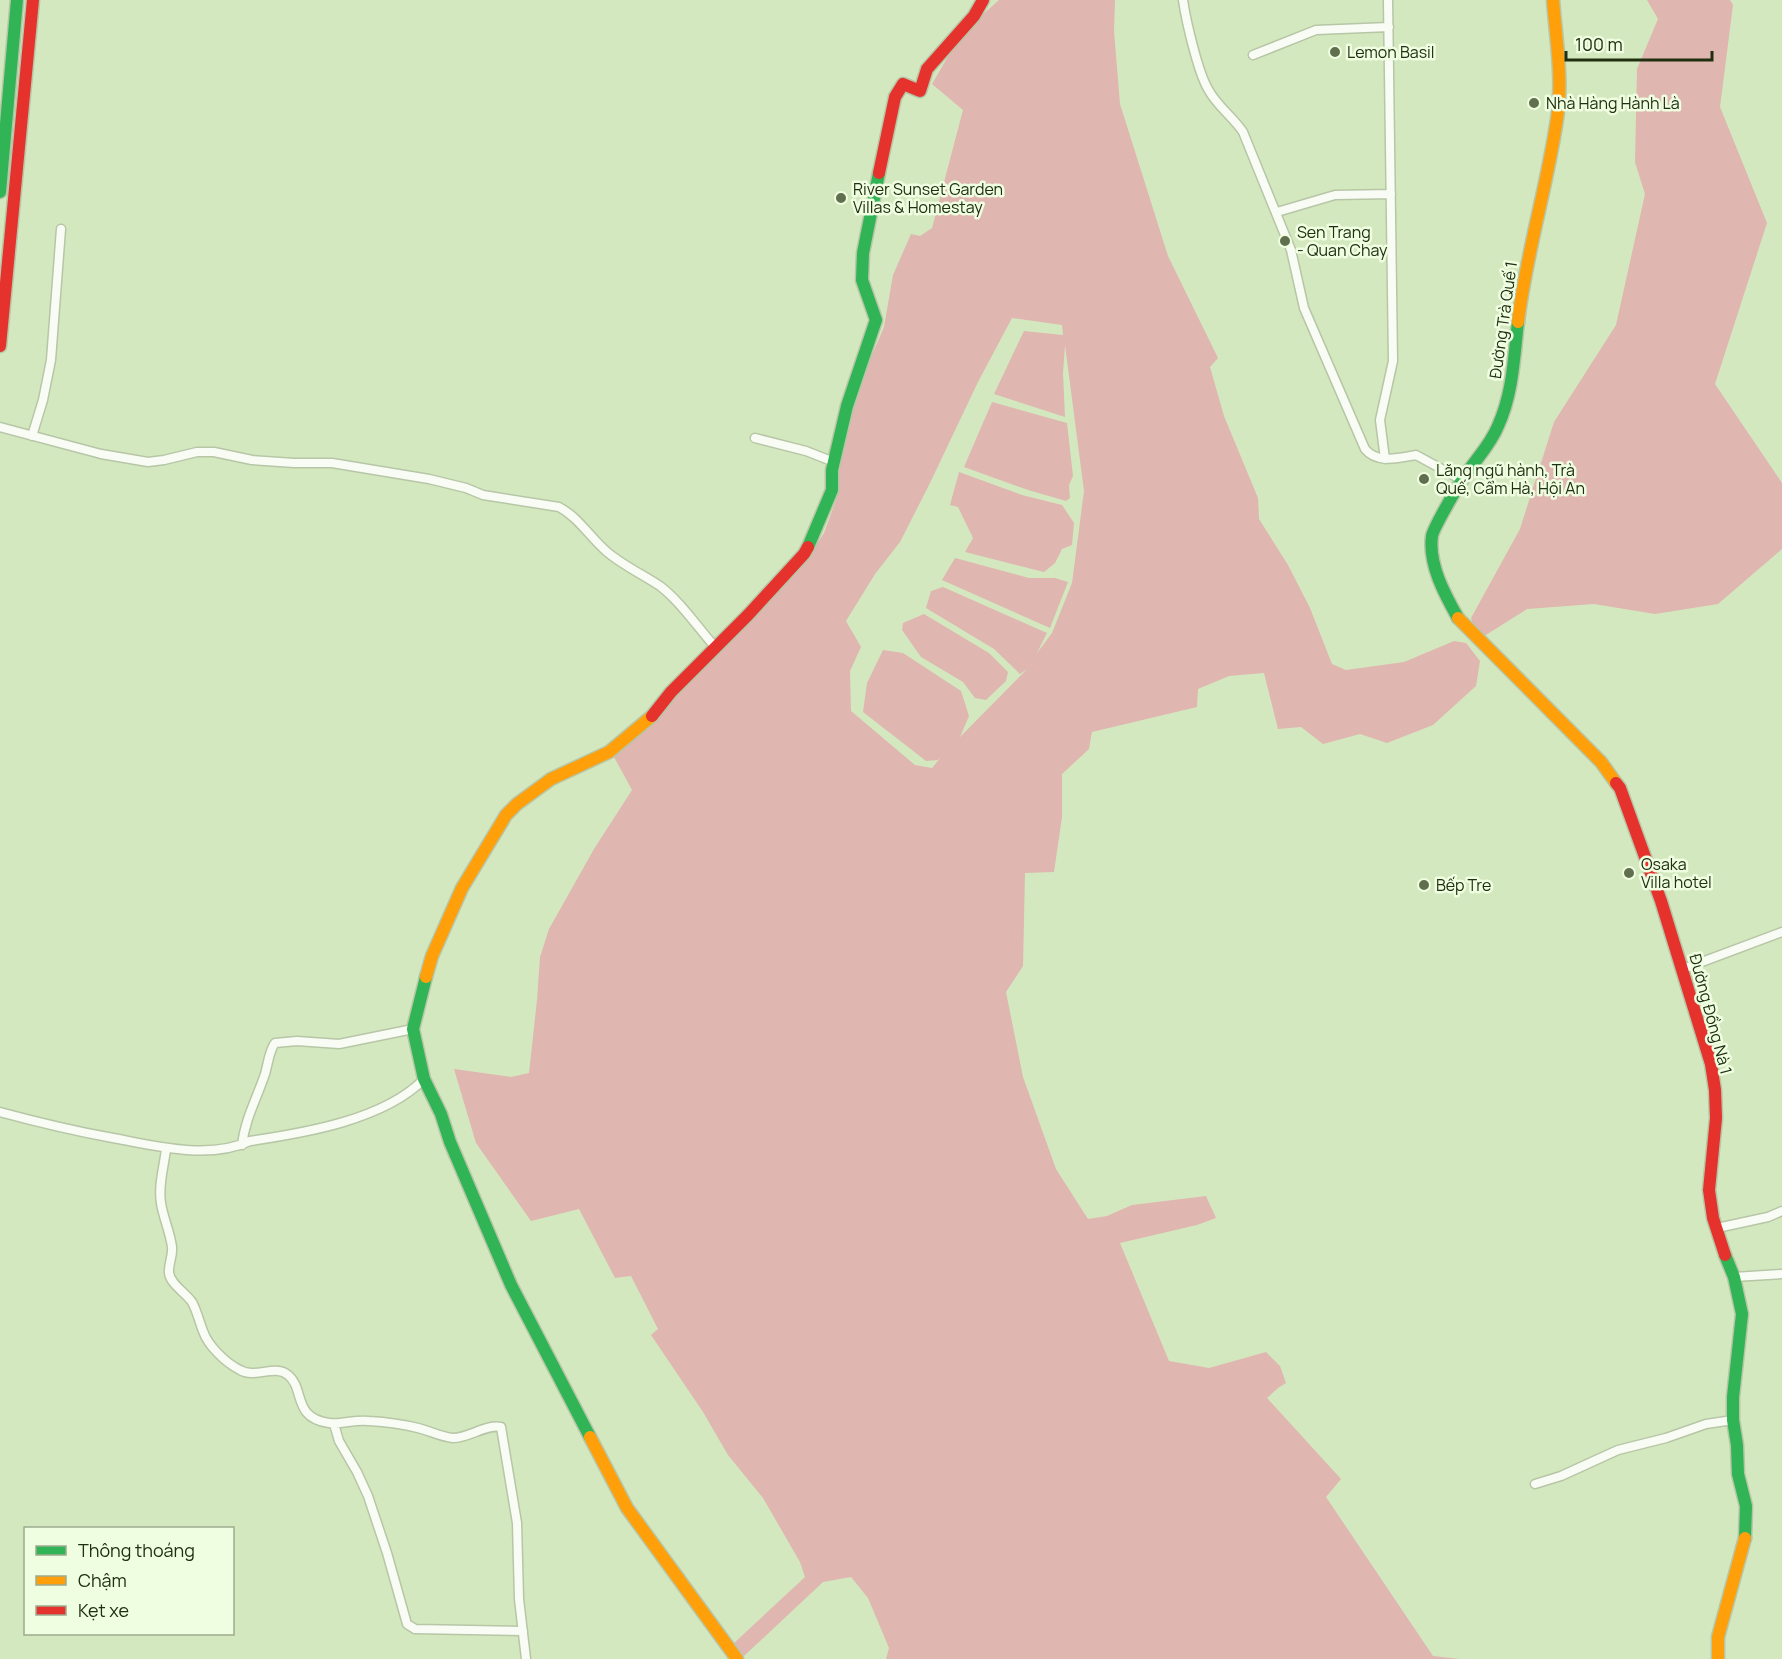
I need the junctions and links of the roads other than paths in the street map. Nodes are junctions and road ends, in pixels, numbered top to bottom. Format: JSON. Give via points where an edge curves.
{"nodes":[{"id":1,"x":17,"y":0,"type":"edge"},
{"id":2,"x":33,"y":0,"type":"edge"},
{"id":3,"x":982,"y":0,"type":"edge"},
{"id":4,"x":1183,"y":0,"type":"edge"},
{"id":5,"x":1389,"y":0,"type":"edge"},
{"id":6,"x":1553,"y":0,"type":"edge"},
{"id":7,"x":1389,"y":27,"type":"junction"},
{"id":8,"x":1253,"y":55,"type":"dead end"},
{"id":9,"x":2,"y":147,"type":"edge"},
{"id":10,"x":0,"y":192,"type":"edge"},
{"id":11,"x":1391,"y":194,"type":"junction"},
{"id":12,"x":1277,"y":212,"type":"junction"},
{"id":13,"x":62,"y":229,"type":"dead end"},
{"id":14,"x":0,"y":346,"type":"edge"},
{"id":15,"x":0,"y":427,"type":"edge"},
{"id":16,"x":32,"y":436,"type":"junction"},
{"id":17,"x":755,"y":438,"type":"dead end"},
{"id":18,"x":1385,"y":459,"type":"junction"},
{"id":19,"x":834,"y":462,"type":"junction"},
{"id":20,"x":1462,"y":480,"type":"junction"},
{"id":21,"x":1460,"y":622,"type":"joint"},
{"id":22,"x":716,"y":648,"type":"junction"},
{"id":23,"x":1782,"y":932,"type":"edge"},
{"id":24,"x":1683,"y":969,"type":"junction"},
{"id":25,"x":413,"y":1029,"type":"junction"},
{"id":26,"x":424,"y":1079,"type":"junction"},
{"id":27,"x":0,"y":1112,"type":"edge"},
{"id":28,"x":242,"y":1145,"type":"junction"},
{"id":29,"x":166,"y":1149,"type":"junction"},
{"id":30,"x":1782,"y":1211,"type":"edge"},
{"id":31,"x":1717,"y":1228,"type":"junction"},
{"id":32,"x":1782,"y":1274,"type":"edge"},
{"id":33,"x":1734,"y":1277,"type":"junction"},
{"id":34,"x":1733,"y":1420,"type":"junction"},
{"id":35,"x":334,"y":1424,"type":"junction"},
{"id":36,"x":1535,"y":1484,"type":"dead end"},
{"id":37,"x":523,"y":1631,"type":"junction"},
{"id":38,"x":526,"y":1659,"type":"edge"},
{"id":39,"x":737,"y":1659,"type":"edge"},
{"id":40,"x":1718,"y":1659,"type":"edge"}],
"edges":[{"from":1,"to":9,"type":"street"},
{"from":2,"to":14,"type":"street"},
{"from":3,"to":19,"type":"street","via":[[974,16],[927,69],[920,91],[903,84],[895,98],[863,253],[862,280],[876,320],[847,406]]},
{"from":4,"to":12,"type":"street","via":[[1207,89],[1243,132]]},
{"from":5,"to":7,"type":"street"},
{"from":6,"to":20,"type":"street","name":"Đường Trà Quế 1","via":[[1559,83],[1557,118],[1522,289],[1509,396],[1498,427]]},
{"from":7,"to":8,"type":"street","via":[[1316,30]]},
{"from":7,"to":11,"type":"street"},
{"from":9,"to":10,"type":"street"},
{"from":11,"to":12,"type":"street","via":[[1335,195]]},
{"from":11,"to":18,"type":"street","via":[[1393,361],[1380,420]]},
{"from":12,"to":18,"type":"street","via":[[1291,250],[1304,308],[1365,449]]},
{"from":13,"to":16,"type":"street","via":[[51,360]]},
{"from":15,"to":16,"type":"street"},
{"from":16,"to":22,"type":"street","via":[[148,462],[214,452],[294,464],[332,463],[559,507],[579,521],[620,563],[661,587]]},
{"from":17,"to":19,"type":"street"},
{"from":18,"to":20,"type":"street","via":[[1416,455]]},
{"from":19,"to":22,"type":"street","via":[[832,490],[804,554]]},
{"from":20,"to":21,"type":"street","name":"Đường Trà Quế 1","via":[[1432,535],[1441,588]]},
{"from":21,"to":24,"type":"street","name":"Đường Đồng Nà 1","via":[[1601,762],[1620,788]]},
{"from":22,"to":25,"type":"street","via":[[631,735],[609,752],[551,779],[506,815],[454,904],[432,956]]},
{"from":23,"to":24,"type":"street"},
{"from":24,"to":31,"type":"street","name":"Đường Đồng Nà 1","via":[[1715,1090],[1709,1190]]},
{"from":25,"to":26,"type":"street"},
{"from":25,"to":28,"type":"street","via":[[339,1044],[275,1043],[248,1113]]},
{"from":26,"to":28,"type":"street","via":[[405,1095],[333,1126]]},
{"from":26,"to":39,"type":"street","via":[[511,1285],[627,1508]]},
{"from":27,"to":29,"type":"street"},
{"from":28,"to":29,"type":"street","via":[[206,1150]]},
{"from":29,"to":35,"type":"street","via":[[160,1193],[172,1248],[169,1273],[191,1300],[207,1340],[240,1371],[284,1372],[291,1377],[306,1412]]},
{"from":30,"to":31,"type":"street"},
{"from":31,"to":33,"type":"street","name":"Đường Đồng Nà 1"},
{"from":32,"to":33,"type":"street"},
{"from":33,"to":34,"type":"street","name":"Đường Đồng Nà 1","via":[[1742,1314]]},
{"from":34,"to":36,"type":"street","via":[[1618,1450]]},
{"from":34,"to":40,"type":"street","name":"Đường Đồng Nà 1","via":[[1746,1528],[1718,1637]]},
{"from":35,"to":37,"type":"street","via":[[368,1496],[406,1624],[415,1629]]},
{"from":35,"to":37,"type":"street","via":[[369,1420],[455,1438],[501,1427],[517,1523]]},
{"from":37,"to":38,"type":"street"}]}
